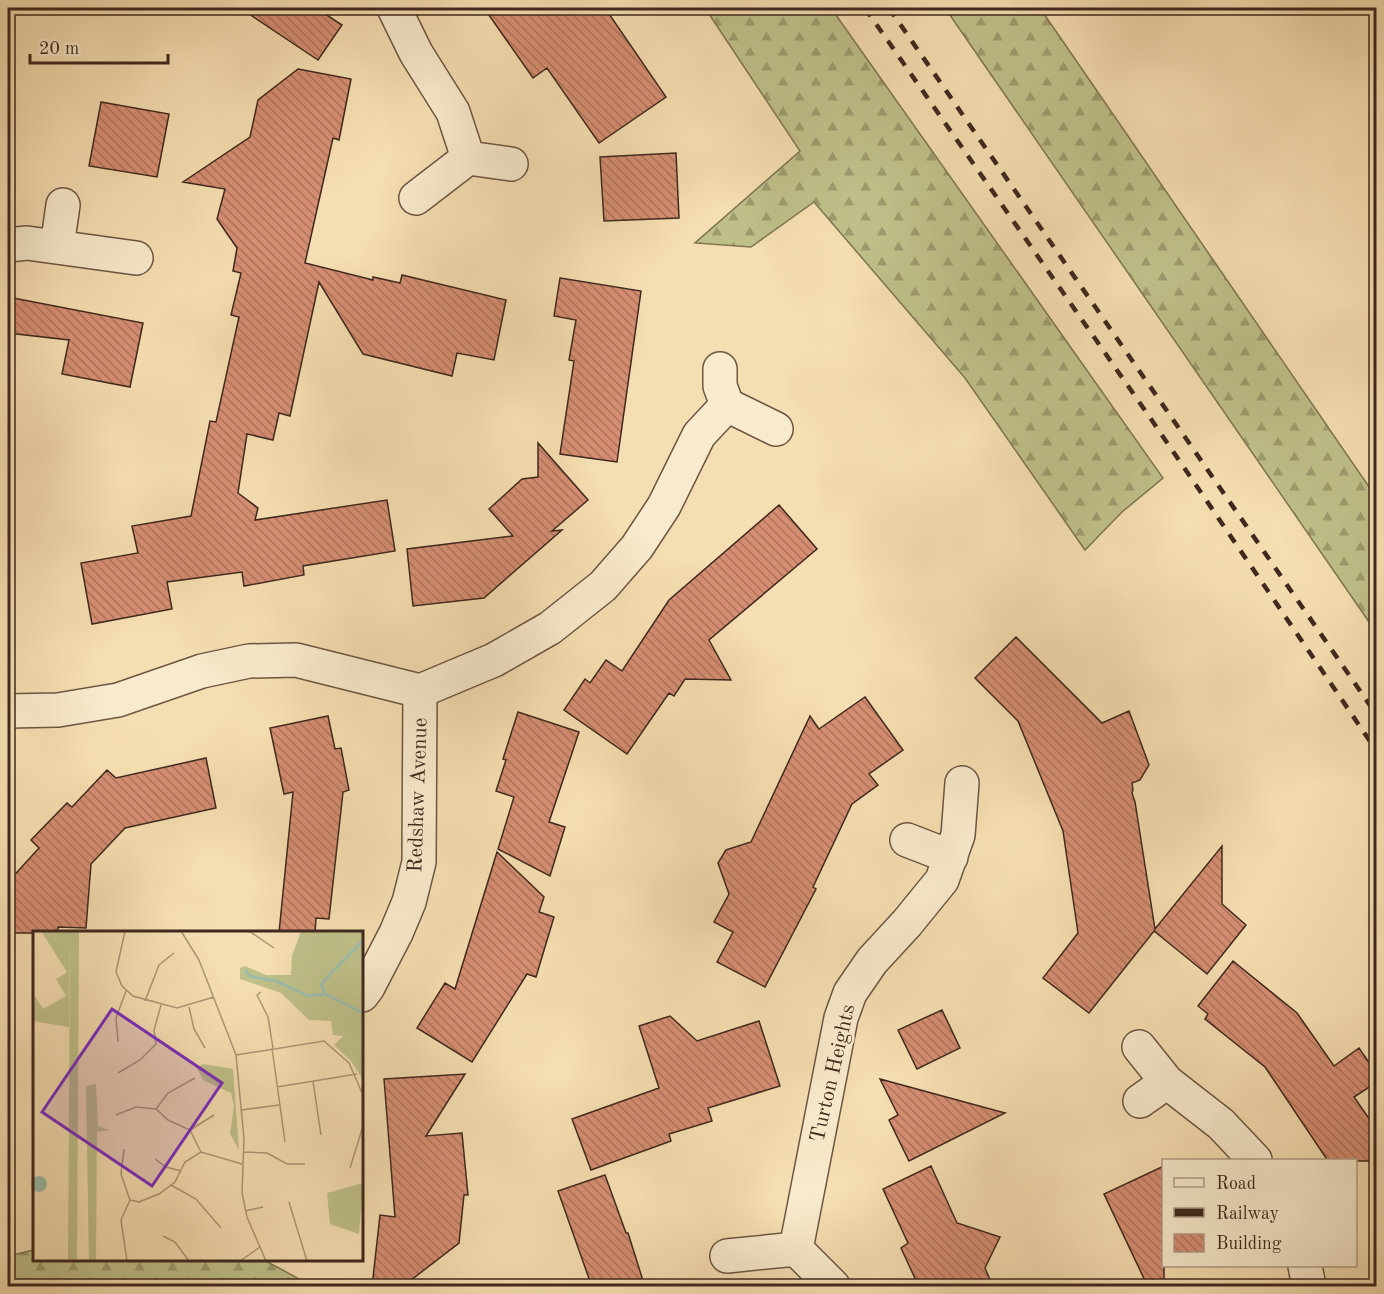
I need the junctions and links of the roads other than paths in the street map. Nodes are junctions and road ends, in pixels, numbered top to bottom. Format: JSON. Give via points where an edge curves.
{"nodes":[{"id":1,"x":394,"y":8,"type":"edge"},
{"id":2,"x":468,"y":158,"type":"junction"},
{"id":3,"x":511,"y":164,"type":"dead end"},
{"id":4,"x":416,"y":198,"type":"dead end"},
{"id":5,"x":63,"y":205,"type":"dead end"},
{"id":6,"x":8,"y":245,"type":"edge"},
{"id":7,"x":57,"y":247,"type":"junction"},
{"id":8,"x":136,"y":258,"type":"dead end"},
{"id":9,"x":720,"y":369,"type":"dead end"},
{"id":10,"x":727,"y":405,"type":"junction"},
{"id":11,"x":776,"y":429,"type":"dead end"},
{"id":12,"x":420,"y":691,"type":"junction"},
{"id":13,"x":8,"y":711,"type":"edge"},
{"id":14,"x":962,"y":783,"type":"dead end"},
{"id":15,"x":907,"y":840,"type":"dead end"},
{"id":16,"x":951,"y":858,"type":"junction"},
{"id":17,"x":363,"y":994,"type":"edge"},
{"id":18,"x":1139,"y":1047,"type":"dead end"},
{"id":19,"x":1167,"y":1082,"type":"junction"},
{"id":20,"x":1140,"y":1101,"type":"dead end"},
{"id":21,"x":1253,"y":1159,"type":"edge"},
{"id":22,"x":796,"y":1249,"type":"junction"},
{"id":23,"x":727,"y":1256,"type":"dead end"},
{"id":24,"x":1305,"y":1267,"type":"edge"},
{"id":25,"x":832,"y":1287,"type":"edge"},
{"id":26,"x":1309,"y":1287,"type":"edge"}],
"edges":[{"from":1,"to":2,"type":"street","via":[[416,53],[453,112]]},
{"from":2,"to":3,"type":"street"},
{"from":2,"to":4,"type":"street"},
{"from":5,"to":7,"type":"street"},
{"from":6,"to":7,"type":"street"},
{"from":7,"to":8,"type":"street"},
{"from":9,"to":10,"type":"street","via":[[720,386]]},
{"from":10,"to":11,"type":"street"},
{"from":10,"to":12,"type":"street","via":[[699,435],[664,506],[637,547],[603,586],[531,639],[494,660]]},
{"from":12,"to":13,"type":"street","via":[[296,660],[249,661],[202,671],[118,700],[58,710]]},
{"from":12,"to":17,"type":"street","name":"Redshaw Avenue","via":[[418,862],[409,902]]},
{"from":14,"to":16,"type":"street","name":"Turton Heights","via":[[958,836]]},
{"from":15,"to":16,"type":"street"},
{"from":16,"to":22,"type":"street","name":"Turton Heights","via":[[942,880],[872,961],[850,993],[841,1018]]},
{"from":18,"to":19,"type":"street"},
{"from":19,"to":20,"type":"street"},
{"from":19,"to":21,"type":"street","via":[[1221,1124]]},
{"from":22,"to":23,"type":"street"},
{"from":22,"to":25,"type":"street"},
{"from":24,"to":26,"type":"street"}]}
